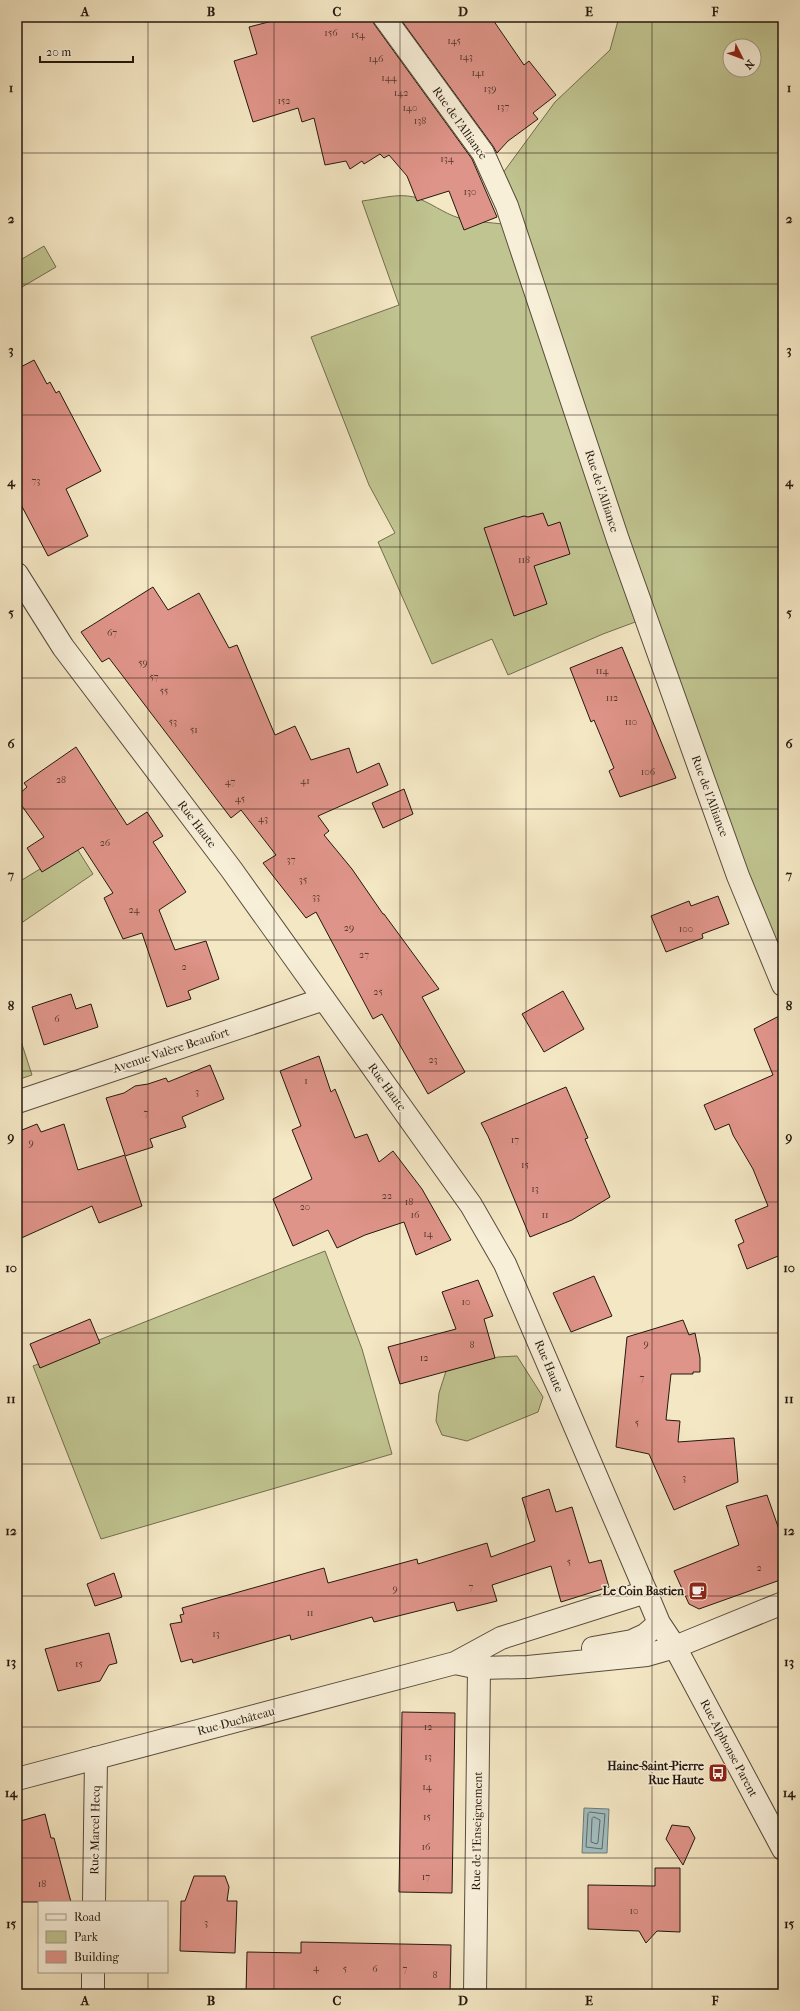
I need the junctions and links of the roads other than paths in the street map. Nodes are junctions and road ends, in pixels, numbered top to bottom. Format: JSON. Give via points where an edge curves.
{"nodes":[{"id":1,"x":384,"y":17,"type":"edge"},
{"id":2,"x":17,"y":574,"type":"edge"},
{"id":3,"x":783,"y":985,"type":"edge"},
{"id":4,"x":324,"y":999,"type":"junction"},
{"id":5,"x":17,"y":1102,"type":"edge"},
{"id":6,"x":646,"y":1592,"type":"junction"},
{"id":7,"x":783,"y":1603,"type":"edge"},
{"id":8,"x":659,"y":1623,"type":"junction"},
{"id":9,"x":675,"y":1647,"type":"junction"},
{"id":10,"x":455,"y":1663,"type":"junction"},
{"id":11,"x":479,"y":1668,"type":"junction"},
{"id":12,"x":96,"y":1758,"type":"junction"},
{"id":13,"x":17,"y":1779,"type":"edge"},
{"id":14,"x":783,"y":1849,"type":"edge"},
{"id":15,"x":94,"y":1901,"type":"edge"},
{"id":16,"x":93,"y":1973,"type":"edge"},
{"id":17,"x":92,"y":1994,"type":"edge"},
{"id":18,"x":475,"y":1994,"type":"edge"}],
"edges":[{"from":1,"to":3,"type":"street","name":"Rue de l'Alliance","via":[[483,153],[507,206],[621,547],[738,876]]},
{"from":2,"to":4,"type":"street","name":"Rue Haute","via":[[63,647],[232,870]]},
{"from":4,"to":5,"type":"street","name":"Avenue Valère Beaufort"},
{"from":4,"to":6,"type":"street","name":"Rue Haute","via":[[471,1204],[505,1264]]},
{"from":6,"to":8,"type":"street","name":"Rue Haute"},
{"from":6,"to":10,"type":"street","via":[[501,1638]]},
{"from":7,"to":9,"type":"street"},
{"from":8,"to":9,"type":"street","name":"Rue Haute"},
{"from":8,"to":11,"type":"street","via":[[646,1635],[632,1641]]},
{"from":9,"to":11,"type":"street","via":[[647,1656],[528,1667]]},
{"from":9,"to":14,"type":"street","name":"Rue Alphonse Parent"},
{"from":10,"to":11,"type":"street"},
{"from":10,"to":12,"type":"street","name":"Rue Duchâteau"},
{"from":11,"to":18,"type":"street","name":"Rue de l'Enseignement"},
{"from":12,"to":13,"type":"street","name":"Rue Duchâteau"},
{"from":12,"to":15,"type":"street","name":"Rue Marcel Hecq"},
{"from":16,"to":17,"type":"street"}]}
